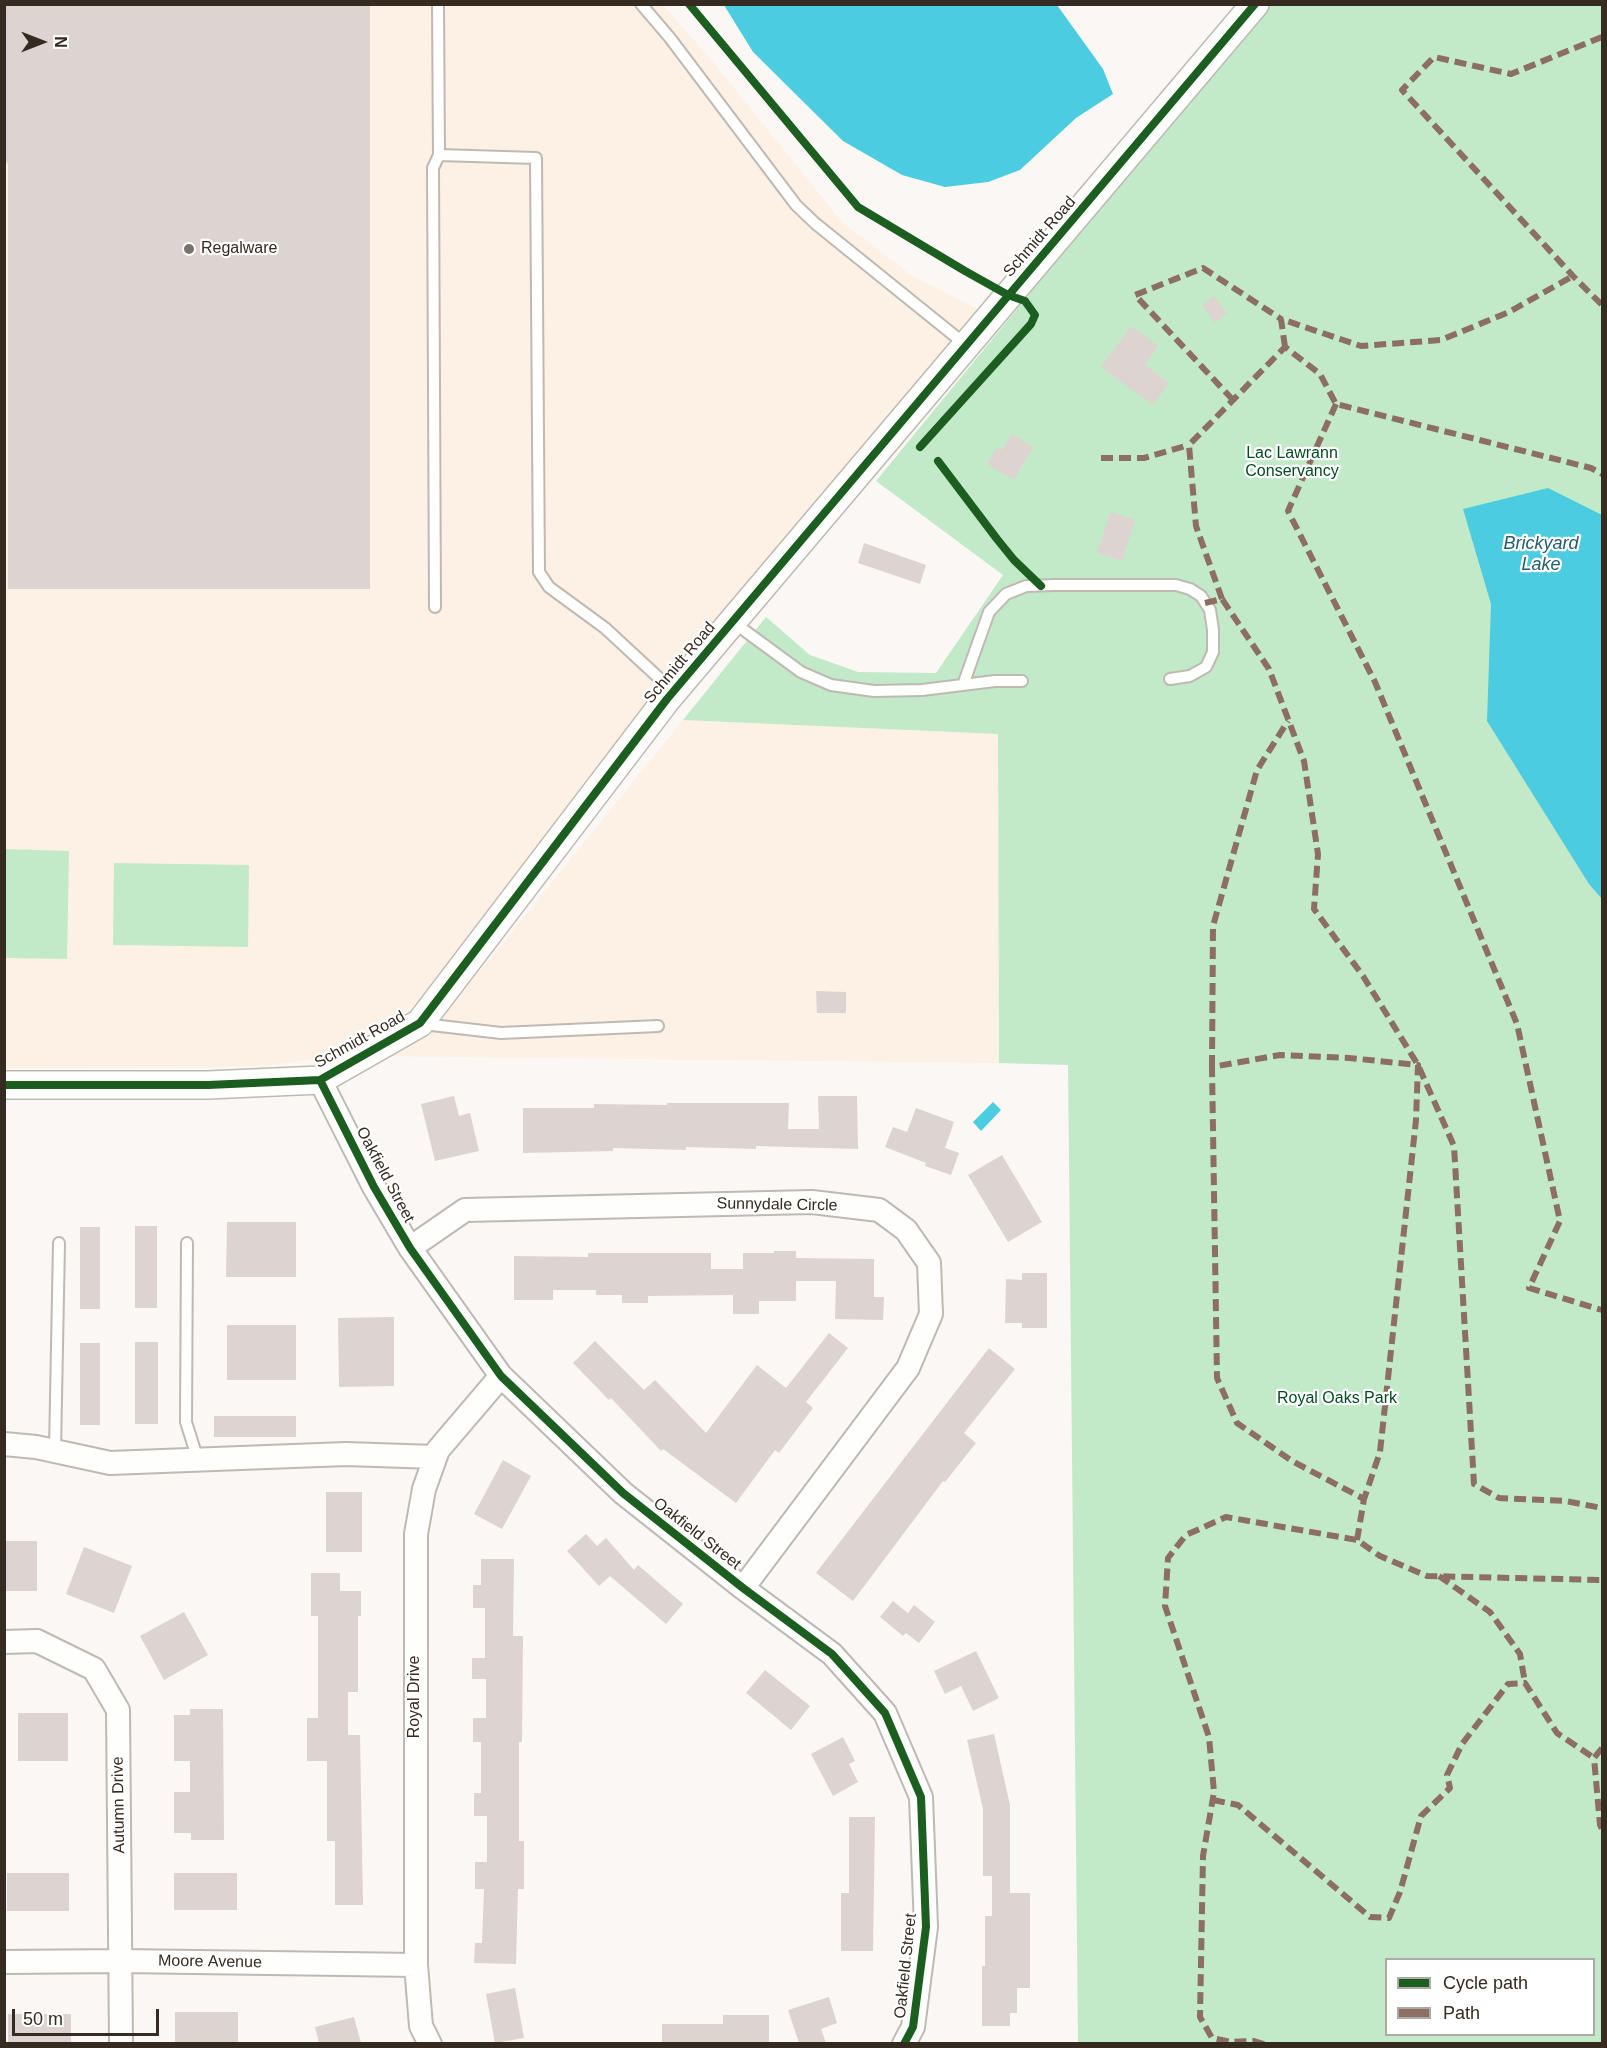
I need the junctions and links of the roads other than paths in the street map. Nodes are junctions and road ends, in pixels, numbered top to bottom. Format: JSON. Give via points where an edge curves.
{"nodes":[{"id":1,"x":438,"y":4,"type":"edge"},
{"id":2,"x":641,"y":4,"type":"edge"},
{"id":3,"x":1255,"y":4,"type":"edge"},
{"id":4,"x":439,"y":155,"type":"junction"},
{"id":5,"x":966,"y":345,"type":"junction"},
{"id":6,"x":435,"y":607,"type":"dead end"},
{"id":7,"x":733,"y":621,"type":"junction"},
{"id":8,"x":1170,"y":679,"type":"dead end"},
{"id":9,"x":1022,"y":681,"type":"dead end"},
{"id":10,"x":963,"y":685,"type":"junction"},
{"id":11,"x":673,"y":691,"type":"junction"},
{"id":12,"x":420,"y":1023,"type":"junction"},
{"id":13,"x":658,"y":1026,"type":"dead end"},
{"id":14,"x":320,"y":1080,"type":"junction"},
{"id":15,"x":4,"y":1085,"type":"edge"},
{"id":16,"x":59,"y":1243,"type":"dead end"},
{"id":17,"x":187,"y":1243,"type":"dead end"},
{"id":18,"x":410,"y":1248,"type":"junction"},
{"id":19,"x":501,"y":1376,"type":"junction"},
{"id":20,"x":4,"y":1444,"type":"edge"},
{"id":21,"x":55,"y":1450,"type":"junction"},
{"id":22,"x":435,"y":1457,"type":"junction"},
{"id":23,"x":198,"y":1460,"type":"junction"},
{"id":24,"x":743,"y":1588,"type":"junction"},
{"id":25,"x":4,"y":1642,"type":"edge"},
{"id":26,"x":121,"y":1960,"type":"junction"},
{"id":27,"x":4,"y":1962,"type":"edge"},
{"id":28,"x":416,"y":1965,"type":"junction"},
{"id":29,"x":121,"y":2043,"type":"edge"},
{"id":30,"x":429,"y":2043,"type":"edge"},
{"id":31,"x":904,"y":2043,"type":"edge"}],
"edges":[{"from":1,"to":4,"type":"lane"},
{"from":2,"to":5,"type":"lane","via":[[796,205]]},
{"from":3,"to":5,"type":"street","name":"Schmidt Road"},
{"from":4,"to":6,"type":"lane","via":[[433,168]]},
{"from":4,"to":11,"type":"lane","via":[[536,158],[539,572],[549,587],[605,628]]},
{"from":5,"to":7,"type":"street","name":"Schmidt Road"},
{"from":7,"to":10,"type":"lane","via":[[801,672],[831,685],[874,691]]},
{"from":7,"to":11,"type":"street","name":"Schmidt Road"},
{"from":8,"to":10,"type":"lane","via":[[1190,676],[1206,667],[1213,652],[1209,610],[1201,596],[1176,585],[1055,585],[1026,586],[1006,594],[989,612]]},
{"from":9,"to":10,"type":"lane"},
{"from":11,"to":12,"type":"street","name":"Schmidt Road"},
{"from":12,"to":13,"type":"lane","via":[[501,1033]]},
{"from":12,"to":14,"type":"street","name":"Schmidt Road"},
{"from":14,"to":15,"type":"street","name":"Schmidt Road","via":[[208,1085]]},
{"from":14,"to":18,"type":"street","name":"Oakfield Street"},
{"from":16,"to":21,"type":"lane"},
{"from":17,"to":23,"type":"lane","via":[[186,1422]]},
{"from":18,"to":19,"type":"street","name":"Oakfield Street"},
{"from":18,"to":24,"type":"street","name":"Sunnydale Circle","via":[[465,1210],[812,1202],[879,1210],[906,1230],[928,1263],[931,1314],[908,1368]]},
{"from":19,"to":22,"type":"street","name":"Royal Drive"},
{"from":19,"to":24,"type":"street","name":"Oakfield Street","via":[[623,1493]]},
{"from":20,"to":21,"type":"street"},
{"from":21,"to":23,"type":"street","via":[[110,1463]]},
{"from":22,"to":23,"type":"street","via":[[346,1454]]},
{"from":22,"to":28,"type":"street","name":"Royal Drive","via":[[424,1489],[416,1534]]},
{"from":24,"to":31,"type":"street","name":"Oakfield Street","via":[[832,1654],[885,1713],[921,1797],[926,1927],[913,2027]]},
{"from":25,"to":26,"type":"street","name":"Autumn Drive","via":[[37,1641],[94,1670],[118,1710]]},
{"from":26,"to":27,"type":"street","name":"Moore Avenue"},
{"from":26,"to":28,"type":"street","name":"Moore Avenue"},
{"from":26,"to":29,"type":"street","name":"Autumn Drive"},
{"from":28,"to":30,"type":"street","name":"Royal Drive","via":[[421,2026]]}]}
